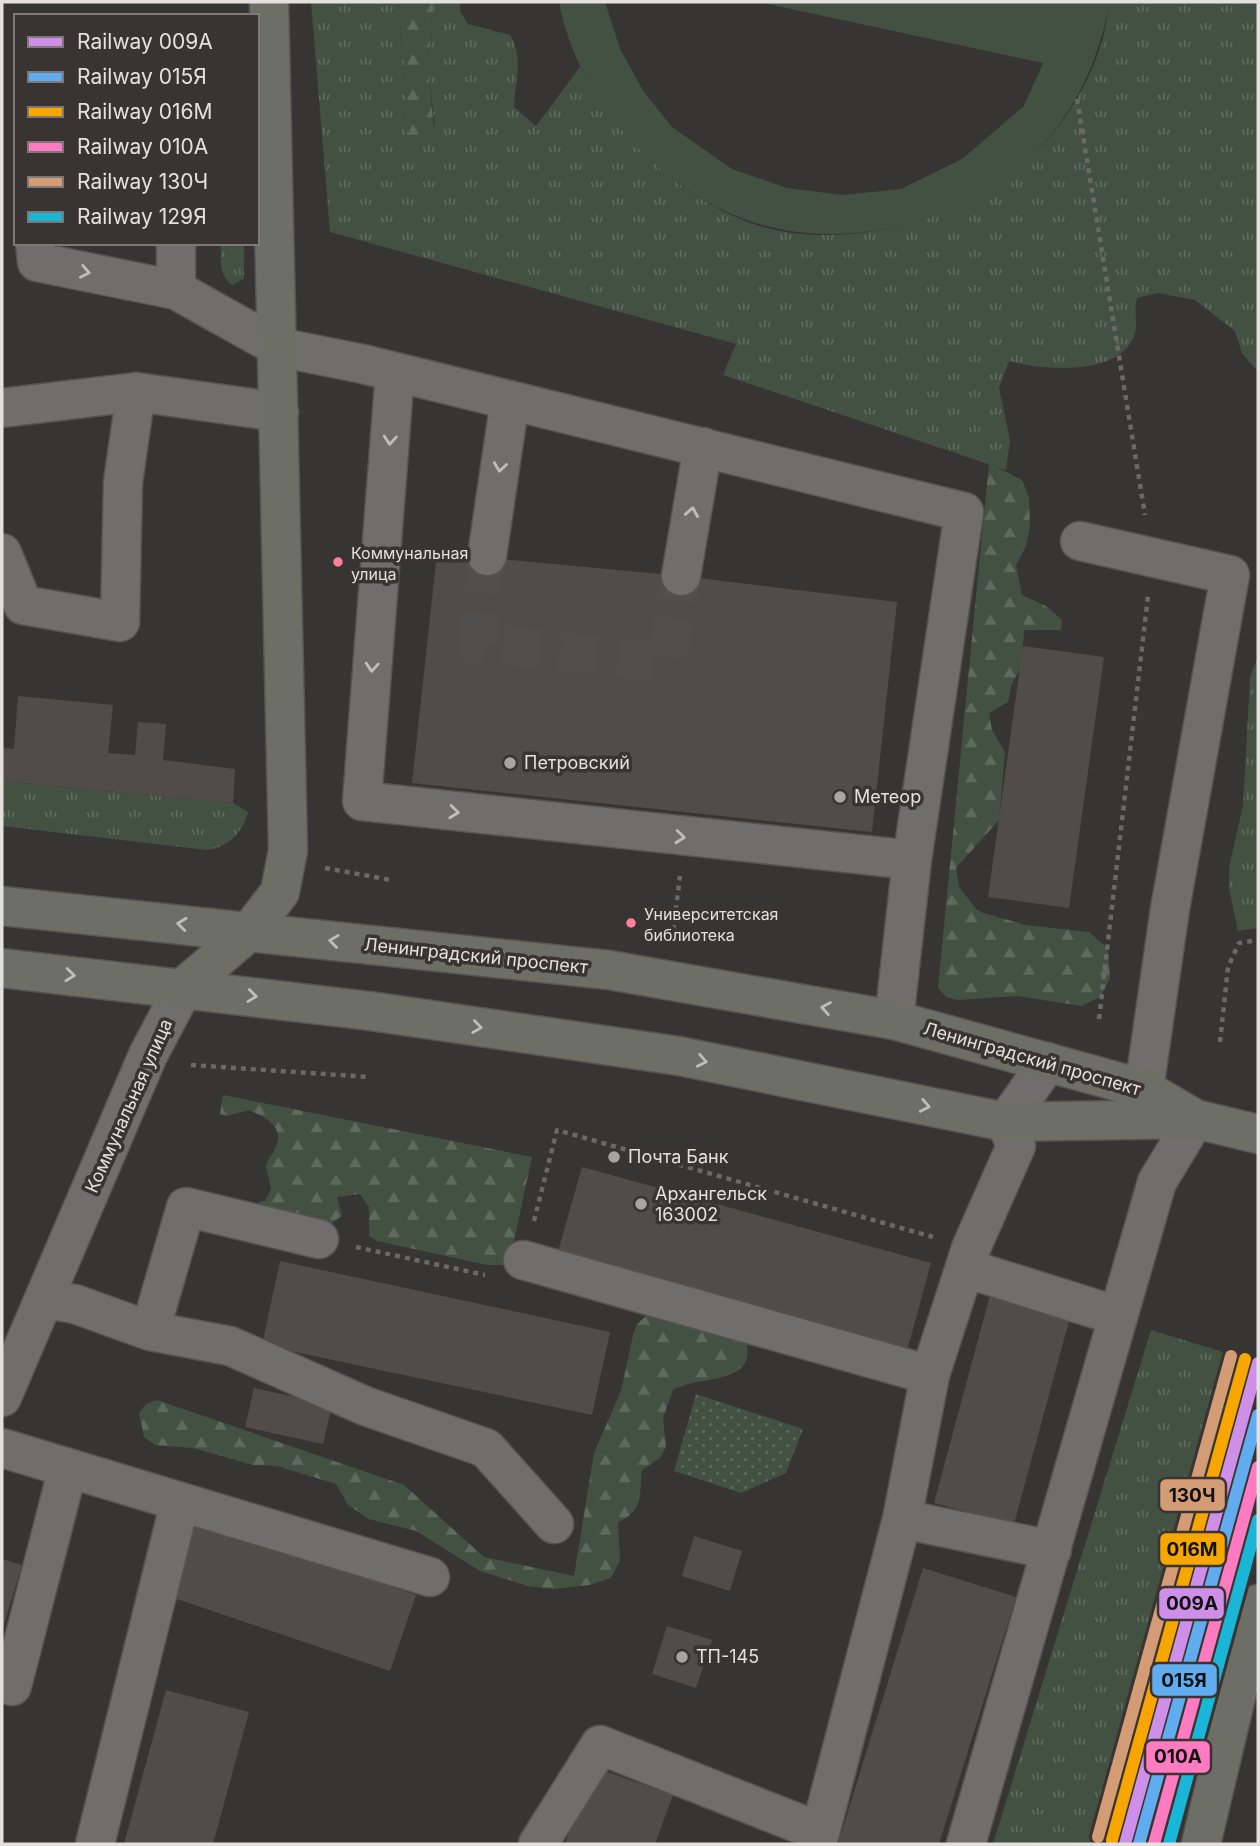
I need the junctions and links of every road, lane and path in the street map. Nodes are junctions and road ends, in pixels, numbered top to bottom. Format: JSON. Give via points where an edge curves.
{"nodes":[{"id":1,"x":266,"y":26,"type":"edge"},
{"id":2,"x":35,"y":245,"type":"edge"},
{"id":3,"x":176,"y":245,"type":"edge"},
{"id":4,"x":176,"y":290,"type":"junction"},
{"id":5,"x":278,"y":347,"type":"junction"},
{"id":6,"x":396,"y":372,"type":"junction"},
{"id":7,"x":136,"y":391,"type":"junction"},
{"id":8,"x":510,"y":400,"type":"junction"},
{"id":9,"x":2,"y":408,"type":"edge"},
{"id":10,"x":279,"y":412,"type":"junction"},
{"id":11,"x":703,"y":447,"type":"junction"},
{"id":12,"x":1080,"y":541,"type":"dead end"},
{"id":13,"x":2,"y":553,"type":"edge"},
{"id":14,"x":488,"y":556,"type":"tunnel mouth"},
{"id":15,"x":681,"y":576,"type":"tunnel mouth"},
{"id":16,"x":912,"y":860,"type":"junction"},
{"id":17,"x":681,"y":869,"type":"dead end"},
{"id":18,"x":2,"y":906,"type":"edge"},
{"id":19,"x":250,"y":930,"type":"junction"},
{"id":20,"x":1258,"y":940,"type":"edge"},
{"id":21,"x":671,"y":941,"type":"dead end"},
{"id":22,"x":2,"y":968,"type":"edge"},
{"id":23,"x":184,"y":987,"type":"junction"},
{"id":24,"x":894,"y":1020,"type":"junction"},
{"id":25,"x":1220,"y":1042,"type":"dead end"},
{"id":26,"x":1048,"y":1062,"type":"junction"},
{"id":27,"x":186,"y":1075,"type":"dead end"},
{"id":28,"x":369,"y":1077,"type":"dead end"},
{"id":29,"x":1143,"y":1089,"type":"junction"},
{"id":30,"x":1195,"y":1119,"type":"junction"},
{"id":31,"x":1006,"y":1122,"type":"junction"},
{"id":32,"x":1258,"y":1135,"type":"edge"},
{"id":33,"x":320,"y":1239,"type":"joint"},
{"id":34,"x":968,"y":1258,"type":"junction"},
{"id":35,"x":523,"y":1260,"type":"junction"},
{"id":36,"x":45,"y":1299,"type":"junction"},
{"id":37,"x":1118,"y":1316,"type":"junction"},
{"id":38,"x":150,"y":1331,"type":"junction"},
{"id":39,"x":930,"y":1375,"type":"junction"},
{"id":40,"x":2,"y":1397,"type":"edge"},
{"id":41,"x":2,"y":1448,"type":"edge"},
{"id":42,"x":68,"y":1468,"type":"junction"},
{"id":43,"x":180,"y":1502,"type":"junction"},
{"id":44,"x":902,"y":1519,"type":"junction"},
{"id":45,"x":554,"y":1524,"type":"dead end"},
{"id":46,"x":1052,"y":1550,"type":"junction"},
{"id":47,"x":430,"y":1577,"type":"dead end"},
{"id":48,"x":1258,"y":1604,"type":"edge"},
{"id":49,"x":12,"y":1686,"type":"dead end"},
{"id":50,"x":819,"y":1838,"type":"edge"},
{"id":51,"x":95,"y":1844,"type":"edge"},
{"id":52,"x":538,"y":1844,"type":"edge"},
{"id":53,"x":966,"y":1844,"type":"edge"},
{"id":54,"x":1201,"y":1844,"type":"edge"}],
"edges":[{"from":1,"to":5,"type":"main road","name":"Коммунальная улица"},
{"from":2,"to":4,"type":"street","one_way":true,"via":[[37,262]]},
{"from":3,"to":4,"type":"street"},
{"from":4,"to":5,"type":"street"},
{"from":5,"to":6,"type":"street"},
{"from":5,"to":10,"type":"main road","name":"Коммунальная улица"},
{"from":6,"to":8,"type":"street"},
{"from":6,"to":16,"type":"street","one_way":true,"via":[[362,801]]},
{"from":7,"to":9,"type":"street"},
{"from":7,"to":10,"type":"street"},
{"from":7,"to":13,"type":"street","via":[[123,482],[120,622],[23,605]]},
{"from":8,"to":11,"type":"street"},
{"from":8,"to":14,"type":"street","one_way":true},
{"from":10,"to":19,"type":"main road","name":"Коммунальная улица","via":[[288,850],[280,892]]},
{"from":15,"to":11,"type":"street","one_way":true},
{"from":11,"to":16,"type":"street","via":[[964,512]]},
{"from":12,"to":29,"type":"street","via":[[1230,575]]},
{"from":16,"to":24,"type":"street"},
{"from":17,"to":21,"type":"path"},
{"from":19,"to":18,"type":"main road","name":"Ленинградский проспект","one_way":true},
{"from":19,"to":23,"type":"main road","name":"Коммунальная улица"},
{"from":24,"to":19,"type":"main road","name":"Ленинградский проспект","one_way":true,"via":[[609,970]]},
{"from":20,"to":25,"type":"path","via":[[1239,943],[1228,967]]},
{"from":22,"to":23,"type":"main road","name":"Ленинградский проспект","one_way":true},
{"from":23,"to":31,"type":"main road","name":"Ленинградский проспект","one_way":true,"via":[[679,1056]]},
{"from":23,"to":36,"type":"street","name":"Коммунальная улица","via":[[148,1055]]},
{"from":24,"to":26,"type":"main road","name":"Ленинградский проспект"},
{"from":26,"to":29,"type":"main road","name":"Ленинградский проспект"},
{"from":26,"to":31,"type":"street"},
{"from":27,"to":28,"type":"path","via":[[192,1063]]},
{"from":29,"to":30,"type":"main road","name":"Ленинградский проспект"},
{"from":30,"to":31,"type":"main road","name":"Ленинградский проспект"},
{"from":30,"to":32,"type":"main road"},
{"from":30,"to":37,"type":"street","via":[[1157,1182]]},
{"from":31,"to":34,"type":"street","via":[[1016,1146]]},
{"from":33,"to":35,"type":"path","via":[[517,1282]]},
{"from":33,"to":38,"type":"street","via":[[187,1207]]},
{"from":34,"to":35,"type":"path","via":[[557,1130]]},
{"from":34,"to":37,"type":"street"},
{"from":34,"to":39,"type":"street"},
{"from":35,"to":39,"type":"street"},
{"from":36,"to":38,"type":"street","via":[[75,1304]]},
{"from":36,"to":40,"type":"street","name":"Коммунальная улица"},
{"from":37,"to":46,"type":"street"},
{"from":38,"to":45,"type":"street","via":[[230,1346],[365,1406],[485,1448]]},
{"from":39,"to":44,"type":"street"},
{"from":41,"to":42,"type":"street"},
{"from":42,"to":43,"type":"street"},
{"from":42,"to":49,"type":"street"},
{"from":43,"to":47,"type":"street"},
{"from":43,"to":51,"type":"street"},
{"from":44,"to":46,"type":"street"},
{"from":44,"to":50,"type":"street"},
{"from":46,"to":53,"type":"street"},
{"from":48,"to":54,"type":"main road"},
{"from":50,"to":52,"type":"street","via":[[600,1745]]}]}
